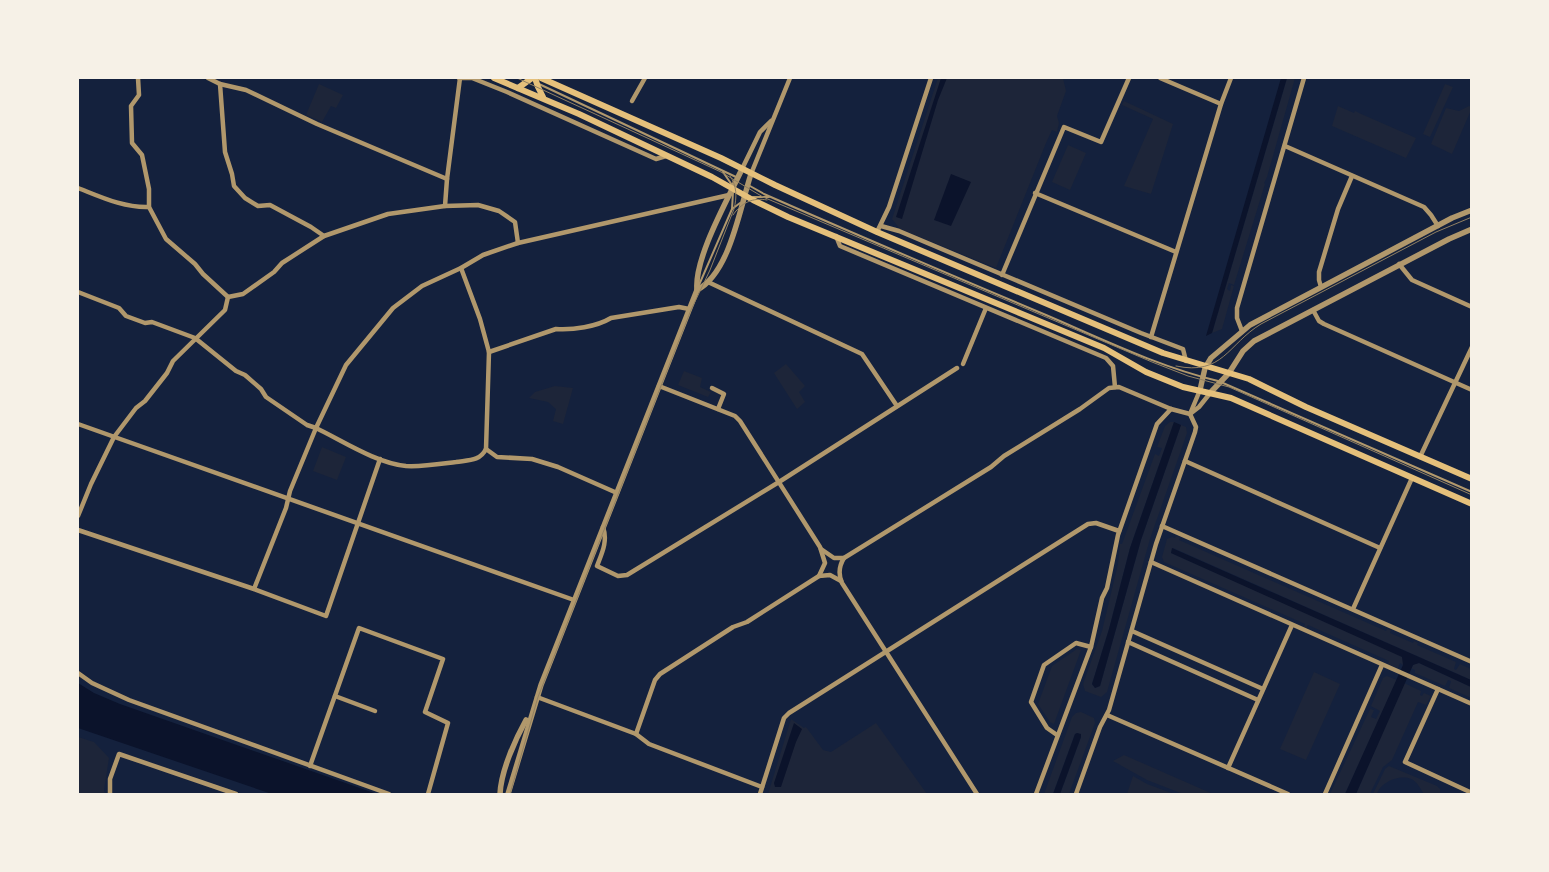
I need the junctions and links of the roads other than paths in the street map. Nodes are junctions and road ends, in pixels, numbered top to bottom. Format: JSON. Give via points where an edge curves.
{"nodes":[{"id":1,"x":138,"y":78,"type":"edge"},
{"id":2,"x":208,"y":78,"type":"edge"},
{"id":3,"x":460,"y":78,"type":"edge"},
{"id":4,"x":494,"y":78,"type":"edge"},
{"id":5,"x":644,"y":78,"type":"edge"},
{"id":6,"x":790,"y":78,"type":"edge"},
{"id":7,"x":931,"y":78,"type":"edge"},
{"id":8,"x":1129,"y":78,"type":"edge"},
{"id":9,"x":1160,"y":78,"type":"edge"},
{"id":10,"x":1231,"y":78,"type":"edge"},
{"id":11,"x":1304,"y":78,"type":"edge"},
{"id":12,"x":533,"y":79,"type":"edge"},
{"id":13,"x":220,"y":84,"type":"junction"},
{"id":14,"x":518,"y":88,"type":"junction"},
{"id":15,"x":544,"y":97,"type":"junction"},
{"id":16,"x":632,"y":102,"type":"dead end"},
{"id":17,"x":1221,"y":104,"type":"junction"},
{"id":18,"x":772,"y":120,"type":"junction"},
{"id":19,"x":1285,"y":146,"type":"junction"},
{"id":20,"x":666,"y":156,"type":"junction"},
{"id":21,"x":742,"y":169,"type":"junction"},
{"id":22,"x":722,"y":170,"type":"junction"},
{"id":23,"x":751,"y":174,"type":"junction"},
{"id":24,"x":1352,"y":176,"type":"junction"},
{"id":25,"x":738,"y":178,"type":"junction"},
{"id":26,"x":447,"y":179,"type":"junction"},
{"id":27,"x":748,"y":185,"type":"junction"},
{"id":28,"x":78,"y":188,"type":"edge"},
{"id":29,"x":733,"y":188,"type":"junction"},
{"id":30,"x":1035,"y":193,"type":"junction"},
{"id":31,"x":729,"y":195,"type":"junction"},
{"id":32,"x":770,"y":197,"type":"junction"},
{"id":33,"x":746,"y":198,"type":"junction"},
{"id":34,"x":445,"y":206,"type":"junction"},
{"id":35,"x":149,"y":207,"type":"junction"},
{"id":36,"x":732,"y":209,"type":"junction"},
{"id":37,"x":1472,"y":210,"type":"edge"},
{"id":38,"x":881,"y":226,"type":"junction"},
{"id":39,"x":1438,"y":226,"type":"junction"},
{"id":40,"x":1472,"y":229,"type":"edge"},
{"id":41,"x":877,"y":232,"type":"junction"},
{"id":42,"x":324,"y":236,"type":"junction"},
{"id":43,"x":836,"y":236,"type":"junction"},
{"id":44,"x":518,"y":243,"type":"junction"},
{"id":45,"x":1176,"y":252,"type":"junction"},
{"id":46,"x":1399,"y":264,"type":"junction"},
{"id":47,"x":461,"y":268,"type":"junction"},
{"id":48,"x":1002,"y":275,"type":"junction"},
{"id":49,"x":708,"y":282,"type":"junction"},
{"id":50,"x":1321,"y":287,"type":"junction"},
{"id":51,"x":697,"y":290,"type":"junction"},
{"id":52,"x":78,"y":292,"type":"edge"},
{"id":53,"x":228,"y":297,"type":"junction"},
{"id":54,"x":1472,"y":306,"type":"edge"},
{"id":55,"x":986,"y":308,"type":"junction"},
{"id":56,"x":689,"y":309,"type":"junction"},
{"id":57,"x":1313,"y":310,"type":"junction"},
{"id":58,"x":1242,"y":331,"type":"junction"},
{"id":59,"x":1151,"y":337,"type":"junction"},
{"id":60,"x":195,"y":338,"type":"junction"},
{"id":61,"x":1472,"y":347,"type":"edge"},
{"id":62,"x":489,"y":352,"type":"junction"},
{"id":63,"x":1186,"y":361,"type":"junction"},
{"id":64,"x":962,"y":364,"type":"dead end"},
{"id":65,"x":1206,"y":367,"type":"junction"},
{"id":66,"x":957,"y":368,"type":"dead end"},
{"id":67,"x":1230,"y":372,"type":"junction"},
{"id":68,"x":1203,"y":378,"type":"junction"},
{"id":69,"x":1221,"y":382,"type":"junction"},
{"id":70,"x":1456,"y":383,"type":"junction"},
{"id":71,"x":659,"y":386,"type":"junction"},
{"id":72,"x":1115,"y":387,"type":"junction"},
{"id":73,"x":712,"y":388,"type":"dead end"},
{"id":74,"x":1200,"y":390,"type":"junction"},
{"id":75,"x":1472,"y":390,"type":"edge"},
{"id":76,"x":1211,"y":392,"type":"junction"},
{"id":77,"x":897,"y":406,"type":"junction"},
{"id":78,"x":718,"y":409,"type":"junction"},
{"id":79,"x":1171,"y":409,"type":"junction"},
{"id":80,"x":1190,"y":414,"type":"junction"},
{"id":81,"x":78,"y":424,"type":"edge"},
{"id":82,"x":316,"y":428,"type":"junction"},
{"id":83,"x":114,"y":437,"type":"junction"},
{"id":84,"x":486,"y":449,"type":"junction"},
{"id":85,"x":1420,"y":457,"type":"junction"},
{"id":86,"x":380,"y":459,"type":"junction"},
{"id":87,"x":1185,"y":461,"type":"junction"},
{"id":88,"x":1412,"y":478,"type":"junction"},
{"id":89,"x":1472,"y":479,"type":"edge"},
{"id":90,"x":779,"y":482,"type":"junction"},
{"id":91,"x":1472,"y":492,"type":"edge"},
{"id":92,"x":617,"y":493,"type":"junction"},
{"id":93,"x":288,"y":499,"type":"junction"},
{"id":94,"x":1472,"y":504,"type":"edge"},
{"id":95,"x":78,"y":516,"type":"edge"},
{"id":96,"x":357,"y":523,"type":"junction"},
{"id":97,"x":1162,"y":526,"type":"junction"},
{"id":98,"x":603,"y":527,"type":"junction"},
{"id":99,"x":78,"y":530,"type":"edge"},
{"id":100,"x":1119,"y":531,"type":"junction"},
{"id":101,"x":820,"y":547,"type":"junction"},
{"id":102,"x":1380,"y":548,"type":"junction"},
{"id":103,"x":844,"y":558,"type":"junction"},
{"id":104,"x":1151,"y":562,"type":"junction"},
{"id":105,"x":819,"y":576,"type":"junction"},
{"id":106,"x":842,"y":583,"type":"junction"},
{"id":107,"x":254,"y":589,"type":"junction"},
{"id":108,"x":574,"y":600,"type":"junction"},
{"id":109,"x":1353,"y":610,"type":"junction"},
{"id":110,"x":1292,"y":625,"type":"junction"},
{"id":111,"x":1132,"y":631,"type":"junction"},
{"id":112,"x":1128,"y":642,"type":"junction"},
{"id":113,"x":1091,"y":647,"type":"junction"},
{"id":114,"x":886,"y":651,"type":"junction"},
{"id":115,"x":1472,"y":662,"type":"edge"},
{"id":116,"x":1382,"y":665,"type":"junction"},
{"id":117,"x":78,"y":673,"type":"edge"},
{"id":118,"x":1264,"y":689,"type":"junction"},
{"id":119,"x":1438,"y":689,"type":"junction"},
{"id":120,"x":335,"y":696,"type":"junction"},
{"id":121,"x":537,"y":697,"type":"junction"},
{"id":122,"x":1258,"y":700,"type":"junction"},
{"id":123,"x":1472,"y":704,"type":"edge"},
{"id":124,"x":375,"y":710,"type":"dead end"},
{"id":125,"x":531,"y":714,"type":"junction"},
{"id":126,"x":1107,"y":715,"type":"junction"},
{"id":127,"x":636,"y":734,"type":"junction"},
{"id":128,"x":1057,"y":735,"type":"junction"},
{"id":129,"x":310,"y":766,"type":"junction"},
{"id":130,"x":1228,"y":768,"type":"junction"},
{"id":131,"x":762,"y":787,"type":"junction"},
{"id":132,"x":1472,"y":793,"type":"edge"},
{"id":133,"x":110,"y":794,"type":"edge"},
{"id":134,"x":236,"y":794,"type":"edge"},
{"id":135,"x":389,"y":794,"type":"edge"},
{"id":136,"x":428,"y":794,"type":"edge"},
{"id":137,"x":500,"y":794,"type":"edge"},
{"id":138,"x":508,"y":794,"type":"edge"},
{"id":139,"x":760,"y":794,"type":"edge"},
{"id":140,"x":977,"y":794,"type":"edge"},
{"id":141,"x":1036,"y":794,"type":"edge"},
{"id":142,"x":1076,"y":794,"type":"edge"},
{"id":143,"x":1288,"y":794,"type":"edge"},
{"id":144,"x":1325,"y":794,"type":"edge"}],
"edges":[{"from":1,"to":35,"type":"street","via":[[139,95],[131,106],[132,143],[142,155]]},
{"from":2,"to":13,"type":"street"},
{"from":3,"to":20,"type":"street","via":[[472,78],[507,92],[656,159]]},
{"from":3,"to":26,"type":"street"},
{"from":4,"to":14,"type":"main road"},
{"from":5,"to":16,"type":"street"},
{"from":6,"to":18,"type":"street"},
{"from":7,"to":38,"type":"street"},
{"from":8,"to":30,"type":"street","via":[[1101,142],[1064,127]]},
{"from":9,"to":17,"type":"street"},
{"from":10,"to":17,"type":"street"},
{"from":11,"to":19,"type":"street"},
{"from":12,"to":14,"type":"main road"},
{"from":12,"to":15,"type":"main road"},
{"from":12,"to":21,"type":"main road"},
{"from":12,"to":22,"type":"lane"},
{"from":13,"to":26,"type":"street","via":[[246,90],[316,124]]},
{"from":13,"to":42,"type":"street","via":[[225,152],[234,186],[258,206],[270,205]]},
{"from":14,"to":15,"type":"main road"},
{"from":15,"to":20,"type":"main road"},
{"from":17,"to":45,"type":"street"},
{"from":18,"to":21,"type":"street","via":[[760,132]]},
{"from":18,"to":23,"type":"street"},
{"from":19,"to":24,"type":"street"},
{"from":19,"to":58,"type":"street","via":[[1237,308]]},
{"from":20,"to":29,"type":"main road"},
{"from":21,"to":23,"type":"main road"},
{"from":21,"to":25,"type":"street"},
{"from":22,"to":25,"type":"lane"},
{"from":22,"to":29,"type":"lane"},
{"from":23,"to":27,"type":"street"},
{"from":23,"to":41,"type":"main road"},
{"from":24,"to":39,"type":"street","via":[[1424,207]]},
{"from":24,"to":50,"type":"street","via":[[1338,209],[1319,272]]},
{"from":25,"to":27,"type":"lane"},
{"from":25,"to":29,"type":"street"},
{"from":26,"to":34,"type":"street"},
{"from":27,"to":32,"type":"lane"},
{"from":27,"to":33,"type":"street"},
{"from":28,"to":35,"type":"street","via":[[117,203]]},
{"from":29,"to":31,"type":"street"},
{"from":29,"to":33,"type":"main road"},
{"from":29,"to":36,"type":"lane"},
{"from":30,"to":45,"type":"street"},
{"from":30,"to":48,"type":"street"},
{"from":31,"to":44,"type":"street"},
{"from":31,"to":51,"type":"street","via":[[711,233],[699,270]]},
{"from":32,"to":33,"type":"lane"},
{"from":32,"to":68,"type":"lane","via":[[974,285]]},
{"from":33,"to":36,"type":"lane"},
{"from":33,"to":43,"type":"main road"},
{"from":33,"to":49,"type":"street","via":[[722,263]]},
{"from":34,"to":42,"type":"street","via":[[388,214]]},
{"from":34,"to":44,"type":"street","via":[[478,206],[499,211],[515,222]]},
{"from":35,"to":53,"type":"street","via":[[166,239]]},
{"from":36,"to":51,"type":"lane"},
{"from":37,"to":39,"type":"street"},
{"from":38,"to":41,"type":"street"},
{"from":38,"to":48,"type":"street"},
{"from":39,"to":50,"type":"street"},
{"from":40,"to":46,"type":"street"},
{"from":41,"to":63,"type":"main road"},
{"from":42,"to":53,"type":"street","via":[[243,294]]},
{"from":43,"to":55,"type":"street","via":[[840,246]]},
{"from":43,"to":74,"type":"main road","via":[[1104,348],[1146,372],[1183,387]]},
{"from":44,"to":47,"type":"street","via":[[484,255]]},
{"from":45,"to":59,"type":"street"},
{"from":46,"to":54,"type":"street","via":[[1412,280]]},
{"from":46,"to":57,"type":"street"},
{"from":47,"to":62,"type":"street"},
{"from":47,"to":82,"type":"street","via":[[422,286],[393,308],[346,366]]},
{"from":48,"to":59,"type":"street"},
{"from":49,"to":51,"type":"street"},
{"from":49,"to":77,"type":"street","via":[[862,354]]},
{"from":50,"to":58,"type":"street"},
{"from":51,"to":56,"type":"street"},
{"from":52,"to":60,"type":"street","via":[[119,308],[126,316]]},
{"from":53,"to":60,"type":"street","via":[[225,310]]},
{"from":55,"to":64,"type":"street"},
{"from":55,"to":72,"type":"street","via":[[1106,358],[1113,366]]},
{"from":56,"to":62,"type":"street","via":[[679,307],[611,318],[566,330],[556,329]]},
{"from":56,"to":71,"type":"street"},
{"from":57,"to":67,"type":"street","via":[[1250,344]]},
{"from":57,"to":70,"type":"street","via":[[1324,324]]},
{"from":58,"to":65,"type":"street","via":[[1214,355]]},
{"from":59,"to":63,"type":"street","via":[[1183,349]]},
{"from":60,"to":82,"type":"street","via":[[245,375],[266,396]]},
{"from":60,"to":83,"type":"street","via":[[172,361],[167,373]]},
{"from":61,"to":70,"type":"street"},
{"from":62,"to":84,"type":"street"},
{"from":63,"to":65,"type":"main road"},
{"from":65,"to":67,"type":"main road"},
{"from":65,"to":68,"type":"street"},
{"from":66,"to":77,"type":"street"},
{"from":67,"to":69,"type":"street"},
{"from":67,"to":85,"type":"main road"},
{"from":68,"to":69,"type":"lane"},
{"from":68,"to":74,"type":"street"},
{"from":69,"to":76,"type":"street"},
{"from":69,"to":91,"type":"lane"},
{"from":70,"to":75,"type":"street"},
{"from":70,"to":85,"type":"street"},
{"from":71,"to":78,"type":"street"},
{"from":71,"to":92,"type":"street"},
{"from":72,"to":79,"type":"street"},
{"from":72,"to":103,"type":"street"},
{"from":73,"to":78,"type":"street","via":[[724,394]]},
{"from":74,"to":76,"type":"main road"},
{"from":74,"to":80,"type":"street"},
{"from":76,"to":80,"type":"street"},
{"from":76,"to":88,"type":"main road"},
{"from":77,"to":90,"type":"street"},
{"from":78,"to":90,"type":"street","via":[[740,421]]},
{"from":79,"to":80,"type":"street"},
{"from":79,"to":100,"type":"street","via":[[1157,424]]},
{"from":80,"to":87,"type":"street","via":[[1196,429]]},
{"from":81,"to":83,"type":"street"},
{"from":82,"to":86,"type":"street"},
{"from":82,"to":93,"type":"street"},
{"from":83,"to":93,"type":"street"},
{"from":83,"to":95,"type":"street"},
{"from":84,"to":86,"type":"street","via":[[477,459],[433,464],[405,466]]},
{"from":84,"to":92,"type":"street","via":[[496,457],[532,459],[558,467]]},
{"from":85,"to":89,"type":"main road"},
{"from":86,"to":96,"type":"street"},
{"from":87,"to":97,"type":"street"},
{"from":87,"to":102,"type":"street"},
{"from":88,"to":94,"type":"main road"},
{"from":88,"to":102,"type":"street"},
{"from":90,"to":98,"type":"street","via":[[627,575],[618,576],[597,566],[604,543]]},
{"from":90,"to":101,"type":"street"},
{"from":92,"to":98,"type":"street"},
{"from":93,"to":96,"type":"street"},
{"from":93,"to":107,"type":"street"},
{"from":96,"to":107,"type":"street","via":[[326,616]]},
{"from":96,"to":108,"type":"street"},
{"from":97,"to":104,"type":"street"},
{"from":97,"to":109,"type":"street"},
{"from":98,"to":108,"type":"street"},
{"from":99,"to":107,"type":"street"},
{"from":100,"to":113,"type":"street"},
{"from":100,"to":114,"type":"street","via":[[1096,523],[1088,524]]},
{"from":101,"to":103,"type":"street","via":[[832,558]]},
{"from":101,"to":105,"type":"street","via":[[825,563]]},
{"from":102,"to":109,"type":"street"},
{"from":103,"to":106,"type":"street","via":[[839,570]]},
{"from":104,"to":110,"type":"street"},
{"from":104,"to":111,"type":"street"},
{"from":105,"to":106,"type":"street","via":[[830,575]]},
{"from":105,"to":127,"type":"street","via":[[660,674]]},
{"from":106,"to":114,"type":"street"},
{"from":108,"to":121,"type":"street"},
{"from":109,"to":115,"type":"street"},
{"from":110,"to":116,"type":"street"},
{"from":110,"to":118,"type":"street"},
{"from":111,"to":112,"type":"street"},
{"from":111,"to":118,"type":"street"},
{"from":112,"to":122,"type":"street"},
{"from":112,"to":126,"type":"street"},
{"from":113,"to":128,"type":"street"},
{"from":113,"to":128,"type":"street","via":[[1076,643],[1043,666],[1031,701],[1048,730]]},
{"from":114,"to":131,"type":"street","via":[[784,718]]},
{"from":114,"to":140,"type":"street"},
{"from":116,"to":119,"type":"street"},
{"from":116,"to":144,"type":"street"},
{"from":117,"to":129,"type":"street","via":[[129,700]]},
{"from":118,"to":122,"type":"street"},
{"from":119,"to":123,"type":"street"},
{"from":119,"to":132,"type":"street","via":[[1405,762]]},
{"from":120,"to":124,"type":"street"},
{"from":120,"to":129,"type":"street"},
{"from":120,"to":136,"type":"street","via":[[359,628],[443,659],[425,712],[448,722]]},
{"from":121,"to":125,"type":"street"},
{"from":121,"to":127,"type":"street"},
{"from":122,"to":130,"type":"street"},
{"from":125,"to":137,"type":"street","via":[[520,731],[500,782]]},
{"from":125,"to":138,"type":"street"},
{"from":126,"to":130,"type":"street"},
{"from":126,"to":142,"type":"street"},
{"from":127,"to":131,"type":"street","via":[[649,744]]},
{"from":128,"to":141,"type":"street"},
{"from":129,"to":135,"type":"street"},
{"from":130,"to":143,"type":"street"},
{"from":131,"to":139,"type":"street"},
{"from":133,"to":134,"type":"street","via":[[110,779],[119,754]]}]}
